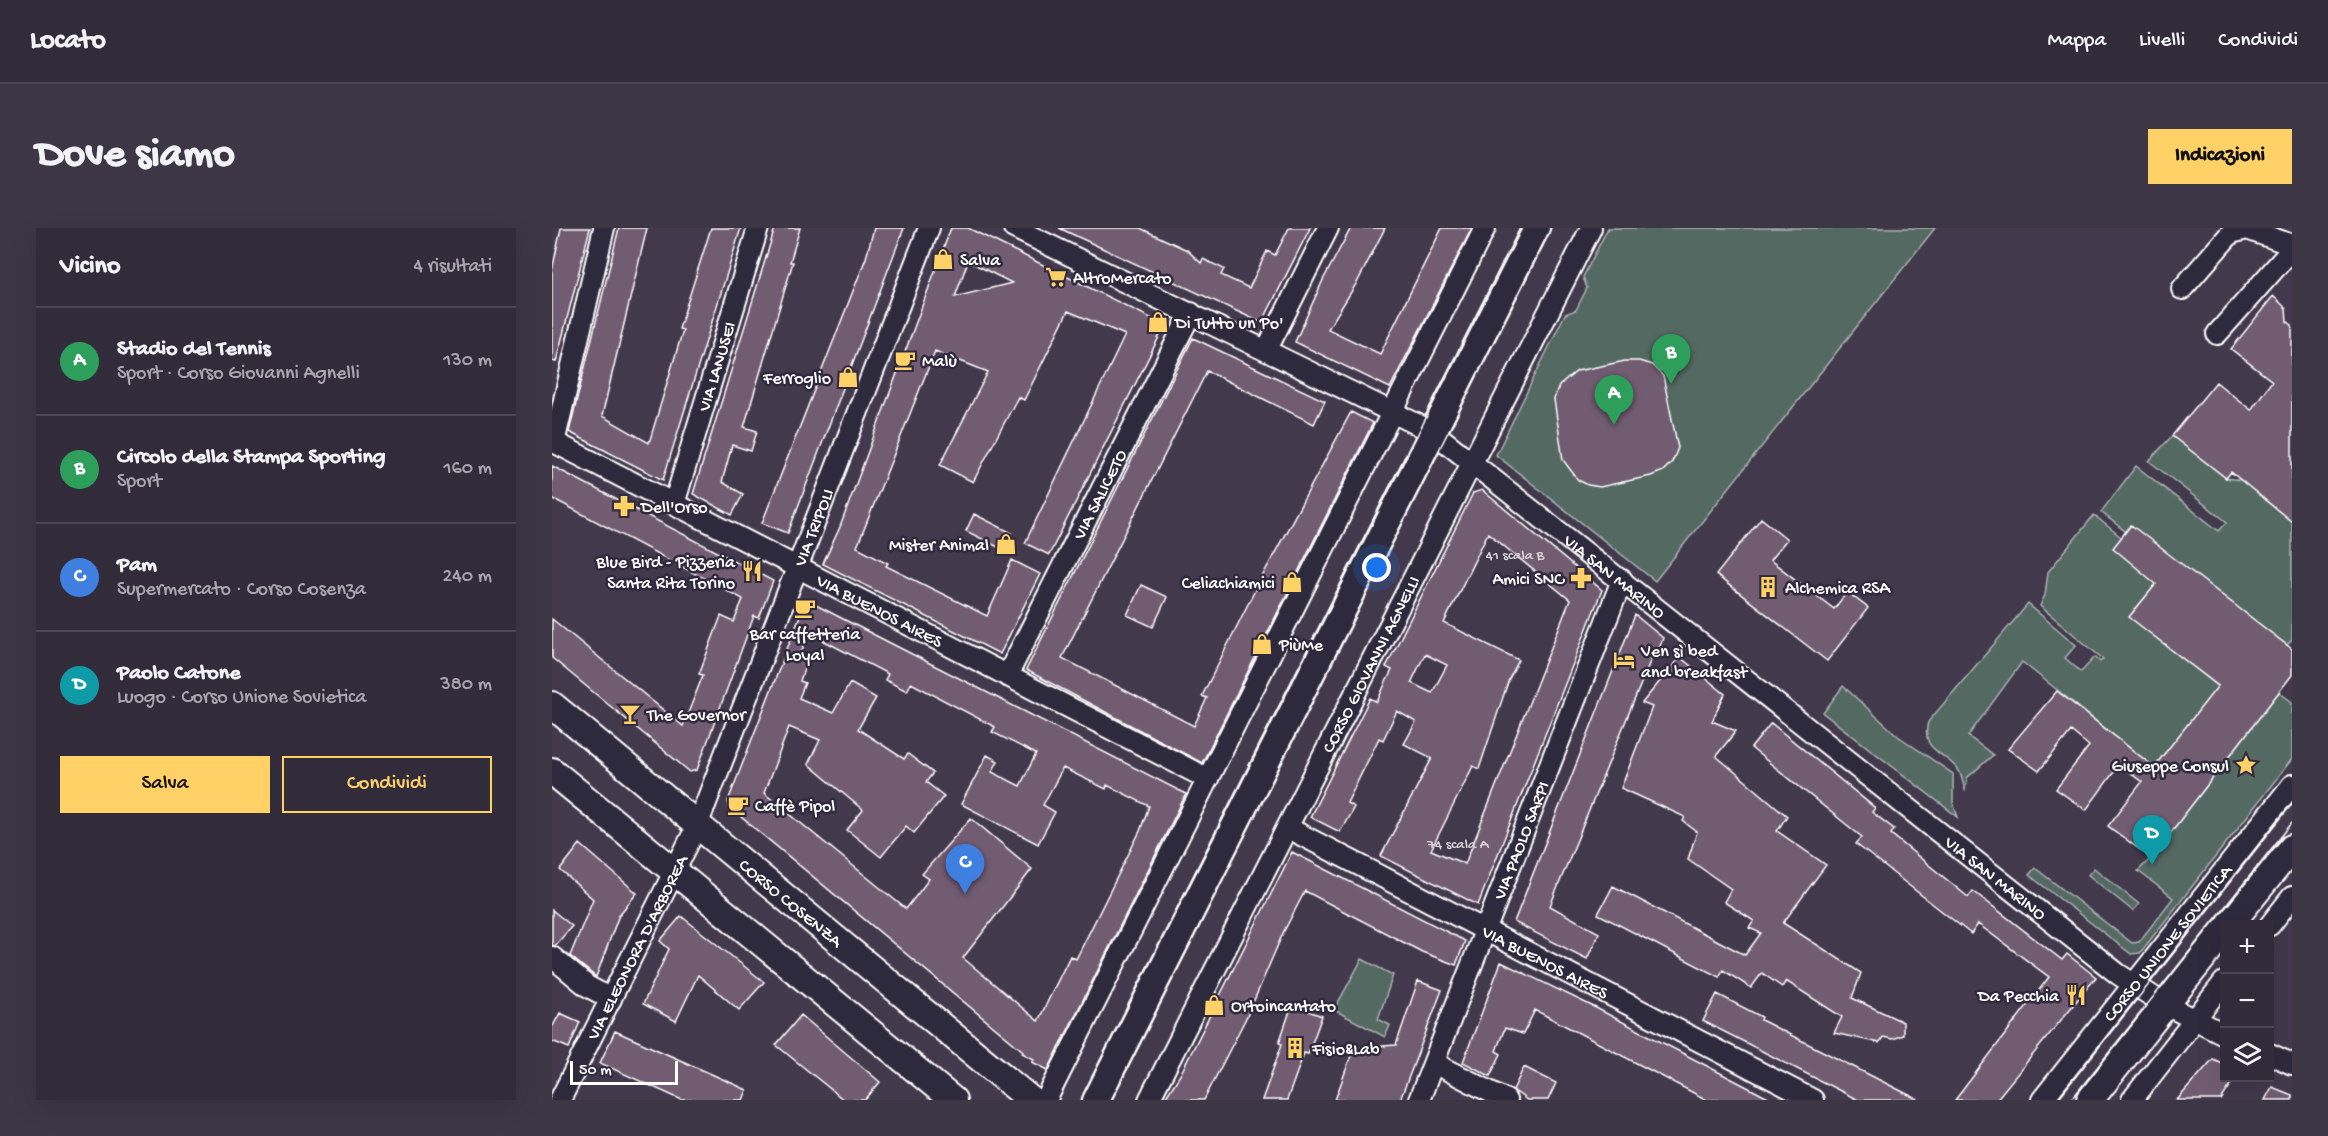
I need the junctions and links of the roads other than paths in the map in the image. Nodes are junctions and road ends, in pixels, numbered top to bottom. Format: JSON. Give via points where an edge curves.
{"nodes":[{"id":1,"x":604,"y":228,"type":"edge"},
{"id":2,"x":758,"y":228,"type":"edge"},
{"id":3,"x":929,"y":228,"type":"edge"},
{"id":4,"x":1014,"y":228,"type":"edge"},
{"id":5,"x":1328,"y":228,"type":"edge"},
{"id":6,"x":1485,"y":228,"type":"edge"},
{"id":7,"x":1536,"y":228,"type":"edge"},
{"id":8,"x":1591,"y":228,"type":"edge"},
{"id":9,"x":1040,"y":234,"type":"edge"},
{"id":10,"x":2292,"y":247,"type":"edge"},
{"id":11,"x":2182,"y":290,"type":"dead end"},
{"id":12,"x":1191,"y":313,"type":"junction"},
{"id":13,"x":2217,"y":334,"type":"dead end"},
{"id":14,"x":1267,"y":349,"type":"junction"},
{"id":15,"x":1394,"y":411,"type":"junction"},
{"id":16,"x":1433,"y":432,"type":"junction"},
{"id":17,"x":553,"y":442,"type":"edge"},
{"id":18,"x":1472,"y":461,"type":"junction"},
{"id":19,"x":674,"y":504,"type":"junction"},
{"id":20,"x":797,"y":568,"type":"junction"},
{"id":21,"x":1622,"y":580,"type":"junction"},
{"id":22,"x":1007,"y":676,"type":"junction"},
{"id":23,"x":552,"y":705,"type":"edge"},
{"id":24,"x":552,"y":771,"type":"edge"},
{"id":25,"x":1208,"y":779,"type":"junction"},
{"id":26,"x":2292,"y":785,"type":"edge"},
{"id":27,"x":697,"y":826,"type":"junction"},
{"id":28,"x":1288,"y":828,"type":"junction"},
{"id":29,"x":2292,"y":848,"type":"edge"},
{"id":30,"x":676,"y":871,"type":"junction"},
{"id":31,"x":2292,"y":897,"type":"edge"},
{"id":32,"x":2233,"y":920,"type":"edge"},
{"id":33,"x":2274,"y":920,"type":"edge"},
{"id":34,"x":1487,"y":930,"type":"junction"},
{"id":35,"x":2220,"y":936,"type":"edge"},
{"id":36,"x":552,"y":957,"type":"edge"},
{"id":37,"x":2133,"y":986,"type":"junction"},
{"id":38,"x":2220,"y":987,"type":"edge"},
{"id":39,"x":612,"y":999,"type":"junction"},
{"id":40,"x":2164,"y":1004,"type":"junction"},
{"id":41,"x":2194,"y":1021,"type":"junction"},
{"id":42,"x":2220,"y":1032,"type":"edge"},
{"id":43,"x":2274,"y":1056,"type":"edge"},
{"id":44,"x":1434,"y":1063,"type":"junction"},
{"id":45,"x":2292,"y":1064,"type":"edge"},
{"id":46,"x":561,"y":1077,"type":"edge"},
{"id":47,"x":1804,"y":1098,"type":"edge"},
{"id":48,"x":560,"y":1100,"type":"edge"},
{"id":49,"x":953,"y":1100,"type":"edge"},
{"id":50,"x":1031,"y":1100,"type":"edge"},
{"id":51,"x":1046,"y":1100,"type":"edge"},
{"id":52,"x":1096,"y":1100,"type":"edge"},
{"id":53,"x":1149,"y":1100,"type":"edge"},
{"id":54,"x":1419,"y":1100,"type":"edge"},
{"id":55,"x":1506,"y":1100,"type":"edge"},
{"id":56,"x":2042,"y":1100,"type":"edge"},
{"id":57,"x":2090,"y":1100,"type":"edge"},
{"id":58,"x":2132,"y":1100,"type":"edge"}],
"edges":[{"from":1,"to":17,"type":"street"},
{"from":2,"to":19,"type":"street","name":"VIA LANUSEI"},
{"from":3,"to":20,"type":"street","name":"VIA TRIPOLI"},
{"from":4,"to":9,"type":"street","name":"VIA SAN MARINO"},
{"from":5,"to":14,"type":"street"},
{"from":6,"to":15,"type":"street"},
{"from":7,"to":16,"type":"main road"},
{"from":8,"to":18,"type":"street","name":"CORSO GIOVANNI AGNELLI"},
{"from":9,"to":12,"type":"street","name":"VIA SAN MARINO"},
{"from":10,"to":11,"type":"street","via":[[2247,229],[2230,233]]},
{"from":10,"to":13,"type":"street"},
{"from":12,"to":14,"type":"street","name":"VIA SAN MARINO"},
{"from":12,"to":22,"type":"street","name":"VIA SALICETO"},
{"from":14,"to":15,"type":"street","name":"VIA SAN MARINO"},
{"from":15,"to":16,"type":"street","name":"VIA SAN MARINO"},
{"from":15,"to":25,"type":"street"},
{"from":16,"to":18,"type":"street","name":"VIA SAN MARINO"},
{"from":16,"to":52,"type":"main road"},
{"from":17,"to":19,"type":"street","name":"VIA BUENOS AIRES"},
{"from":18,"to":21,"type":"street","name":"VIA SAN MARINO"},
{"from":18,"to":28,"type":"street","name":"CORSO GIOVANNI AGNELLI"},
{"from":19,"to":20,"type":"street","name":"VIA BUENOS AIRES"},
{"from":20,"to":22,"type":"street","name":"VIA BUENOS AIRES"},
{"from":20,"to":27,"type":"street","name":"VIA TRIPOLI"},
{"from":21,"to":34,"type":"street","name":"VIA PAOLO SARPI"},
{"from":21,"to":37,"type":"street","name":"VIA SAN MARINO"},
{"from":22,"to":25,"type":"street","name":"VIA BUENOS AIRES"},
{"from":23,"to":27,"type":"main road","name":"CORSO COSENZA"},
{"from":24,"to":30,"type":"main road"},
{"from":25,"to":51,"type":"street"},
{"from":26,"to":37,"type":"street","name":"CORSO UNIONE SOVIETICA"},
{"from":27,"to":30,"type":"street","name":"VIA ELEONORA D'ARBOREA"},
{"from":27,"to":50,"type":"main road","name":"CORSO COSENZA"},
{"from":28,"to":34,"type":"street","name":"VIA BUENOS AIRES"},
{"from":28,"to":53,"type":"street","name":"CORSO GIOVANNI AGNELLI"},
{"from":29,"to":32,"type":"main road"},
{"from":30,"to":39,"type":"street","name":"VIA ELEONORA D'ARBOREA"},
{"from":30,"to":49,"type":"main road"},
{"from":31,"to":33,"type":"street"},
{"from":34,"to":44,"type":"street","name":"VIA PAOLO SARPI"},
{"from":34,"to":47,"type":"street","name":"VIA BUENOS AIRES"},
{"from":35,"to":40,"type":"main road","name":"CORSO UNIONE SOVIETICA"},
{"from":36,"to":39,"type":"street","via":[[587,986]]},
{"from":37,"to":40,"type":"street","name":"VIA SAN MARINO"},
{"from":37,"to":56,"type":"street","name":"CORSO UNIONE SOVIETICA"},
{"from":38,"to":41,"type":"street"},
{"from":39,"to":46,"type":"street","name":"VIA ELEONORA D'ARBOREA"},
{"from":40,"to":41,"type":"street","name":"VIA SAN MARINO"},
{"from":40,"to":57,"type":"main road","name":"CORSO UNIONE SOVIETICA"},
{"from":41,"to":42,"type":"street","name":"VIA SAN MARINO"},
{"from":41,"to":58,"type":"street"},
{"from":43,"to":45,"type":"street"},
{"from":44,"to":54,"type":"street","name":"VIA PAOLO SARPI"},
{"from":44,"to":55,"type":"street"},
{"from":46,"to":48,"type":"street","name":"VIA ELEONORA D'ARBOREA"}]}
